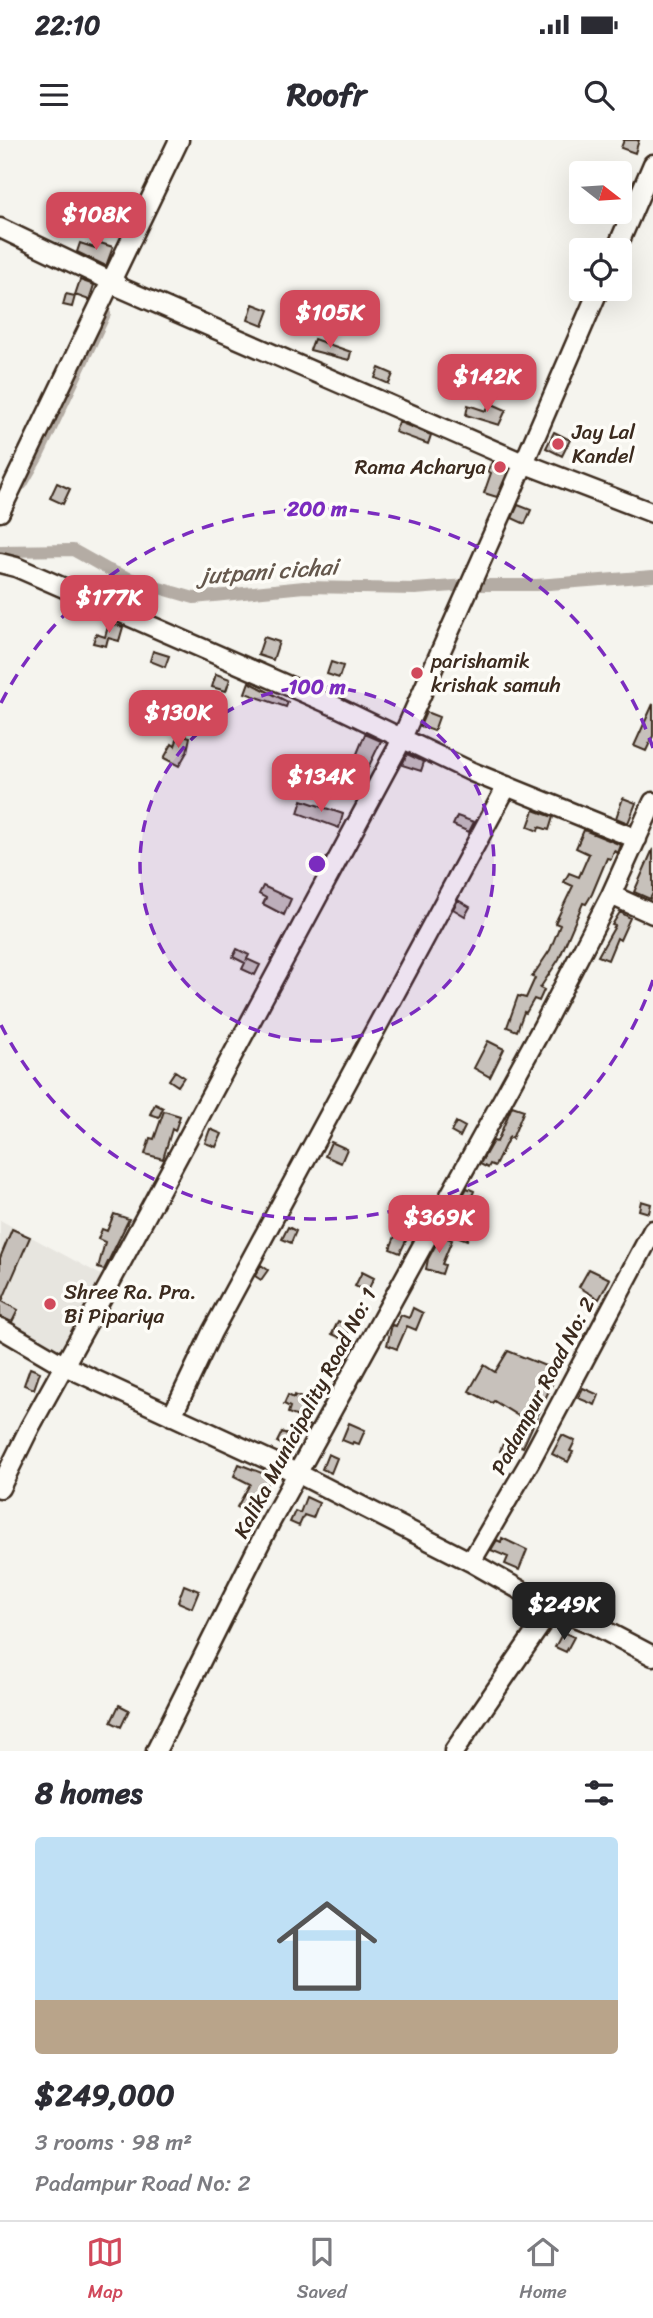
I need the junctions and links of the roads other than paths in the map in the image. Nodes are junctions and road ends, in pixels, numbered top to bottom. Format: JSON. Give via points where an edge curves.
{"nodes":[{"id":1,"x":179,"y":140,"type":"edge"},
{"id":2,"x":653,"y":164,"type":"edge"},
{"id":3,"x":0,"y":228,"type":"edge"},
{"id":4,"x":621,"y":238,"type":"edge"},
{"id":5,"x":111,"y":282,"type":"junction"},
{"id":6,"x":594,"y":301,"type":"edge"},
{"id":7,"x":523,"y":463,"type":"junction"},
{"id":8,"x":0,"y":512,"type":"edge"},
{"id":9,"x":653,"y":513,"type":"edge"},
{"id":10,"x":0,"y":563,"type":"edge"},
{"id":11,"x":401,"y":739,"type":"junction"},
{"id":12,"x":507,"y":786,"type":"junction"},
{"id":13,"x":653,"y":802,"type":"edge"},
{"id":14,"x":636,"y":839,"type":"junction"},
{"id":15,"x":611,"y":895,"type":"junction"},
{"id":16,"x":653,"y":914,"type":"edge"},
{"id":17,"x":653,"y":1230,"type":"edge"},
{"id":18,"x":0,"y":1328,"type":"edge"},
{"id":19,"x":65,"y":1366,"type":"junction"},
{"id":20,"x":172,"y":1416,"type":"junction"},
{"id":21,"x":297,"y":1473,"type":"junction"},
{"id":22,"x":0,"y":1488,"type":"edge"},
{"id":23,"x":471,"y":1562,"type":"junction"},
{"id":24,"x":552,"y":1608,"type":"junction"},
{"id":25,"x":650,"y":1649,"type":"edge"},
{"id":26,"x":156,"y":1751,"type":"edge"},
{"id":27,"x":454,"y":1751,"type":"edge"}],
"edges":[{"from":1,"to":5,"type":"street"},
{"from":2,"to":4,"type":"street"},
{"from":3,"to":5,"type":"street"},
{"from":5,"to":7,"type":"street"},
{"from":5,"to":8,"type":"street"},
{"from":6,"to":7,"type":"street"},
{"from":7,"to":9,"type":"street"},
{"from":7,"to":11,"type":"street"},
{"from":10,"to":11,"type":"street","via":[[269,677]]},
{"from":11,"to":12,"type":"street"},
{"from":11,"to":19,"type":"street"},
{"from":12,"to":14,"type":"street"},
{"from":12,"to":20,"type":"street","via":[[212,1332]]},
{"from":13,"to":14,"type":"street","name":"Kalika Municipality Road No: 1"},
{"from":14,"to":15,"type":"street","name":"Kalika Municipality Road No: 1"},
{"from":15,"to":16,"type":"street"},
{"from":15,"to":21,"type":"street","name":"Kalika Municipality Road No: 1"},
{"from":17,"to":23,"type":"street","name":"Padampur Road No: 2"},
{"from":18,"to":19,"type":"street"},
{"from":19,"to":20,"type":"street"},
{"from":19,"to":22,"type":"street"},
{"from":20,"to":21,"type":"street"},
{"from":21,"to":23,"type":"street"},
{"from":21,"to":26,"type":"street","name":"Kalika Municipality Road No: 1"},
{"from":23,"to":24,"type":"street"},
{"from":24,"to":25,"type":"street"},
{"from":24,"to":27,"type":"street"}]}
